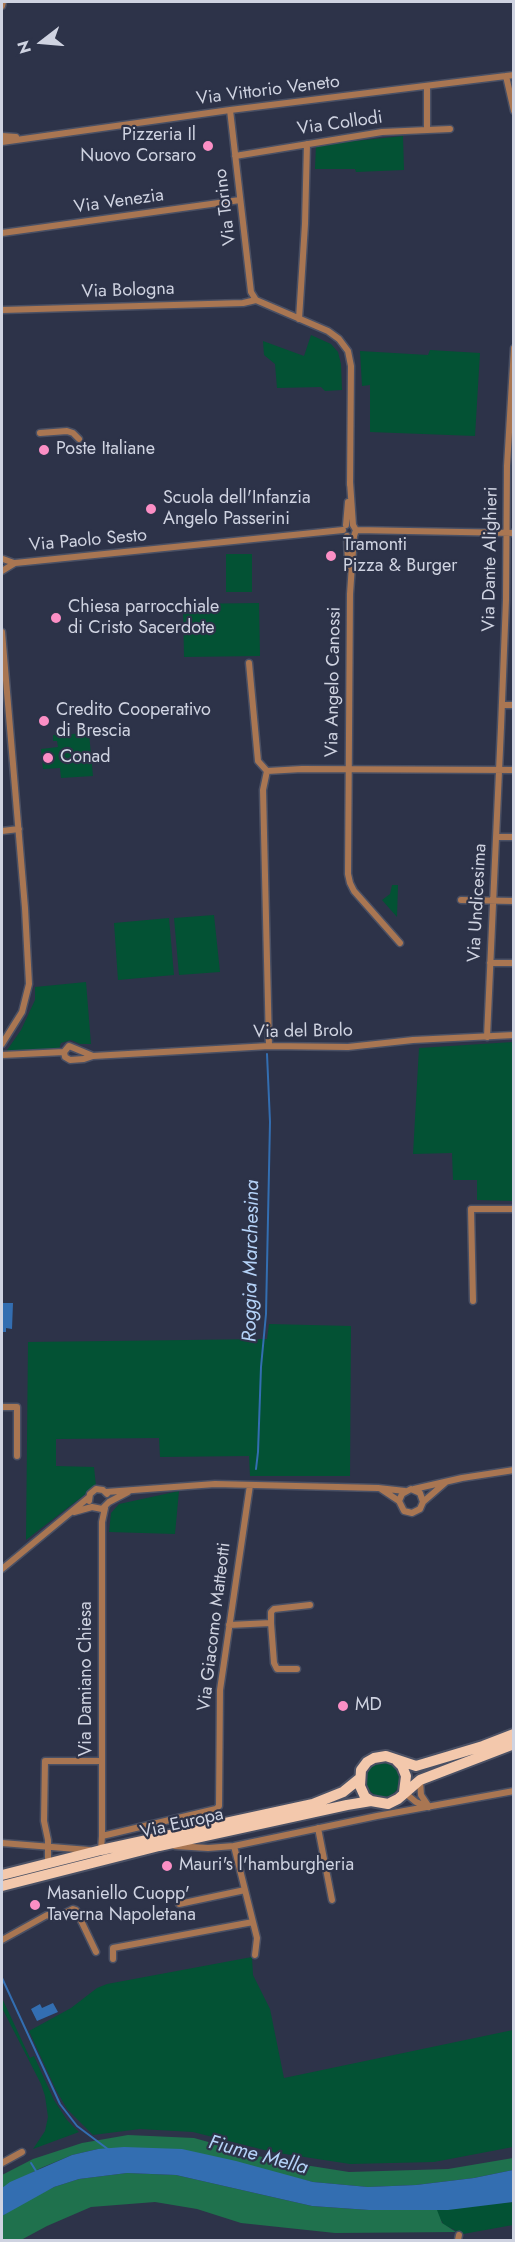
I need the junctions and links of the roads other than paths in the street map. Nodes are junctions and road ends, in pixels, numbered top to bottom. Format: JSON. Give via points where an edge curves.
{"nodes":[{"id":1,"x":513,"y":75,"type":"edge"},
{"id":2,"x":506,"y":76,"type":"junction"},
{"id":3,"x":427,"y":87,"type":"junction"},
{"id":4,"x":230,"y":110,"type":"junction"},
{"id":5,"x":513,"y":111,"type":"edge"},
{"id":6,"x":450,"y":129,"type":"dead end"},
{"id":7,"x":426,"y":130,"type":"junction"},
{"id":8,"x":2,"y":136,"type":"edge"},
{"id":9,"x":26,"y":138,"type":"junction"},
{"id":10,"x":2,"y":142,"type":"edge"},
{"id":11,"x":307,"y":144,"type":"junction"},
{"id":12,"x":235,"y":156,"type":"junction"},
{"id":13,"x":240,"y":200,"type":"junction"},
{"id":14,"x":2,"y":233,"type":"edge"},
{"id":15,"x":256,"y":300,"type":"junction"},
{"id":16,"x":2,"y":310,"type":"edge"},
{"id":17,"x":299,"y":319,"type":"junction"},
{"id":18,"x":513,"y":348,"type":"edge"},
{"id":19,"x":512,"y":403,"type":"edge"},
{"id":20,"x":40,"y":433,"type":"dead end"},
{"id":21,"x":79,"y":439,"type":"dead end"},
{"id":22,"x":510,"y":466,"type":"edge"},
{"id":23,"x":350,"y":530,"type":"junction"},
{"id":24,"x":510,"y":533,"type":"edge"},
{"id":25,"x":2,"y":558,"type":"edge"},
{"id":26,"x":15,"y":563,"type":"junction"},
{"id":27,"x":2,"y":570,"type":"edge"},
{"id":28,"x":510,"y":600,"type":"edge"},
{"id":29,"x":2,"y":632,"type":"edge"},
{"id":30,"x":249,"y":663,"type":"dead end"},
{"id":31,"x":502,"y":705,"type":"junction"},
{"id":32,"x":513,"y":705,"type":"edge"},
{"id":33,"x":348,"y":769,"type":"junction"},
{"id":34,"x":270,"y":770,"type":"junction"},
{"id":35,"x":500,"y":770,"type":"junction"},
{"id":36,"x":513,"y":770,"type":"edge"},
{"id":37,"x":19,"y":830,"type":"junction"},
{"id":38,"x":2,"y":831,"type":"edge"},
{"id":39,"x":496,"y":837,"type":"junction"},
{"id":40,"x":513,"y":837,"type":"edge"},
{"id":41,"x":461,"y":900,"type":"dead end"},
{"id":42,"x":494,"y":901,"type":"junction"},
{"id":43,"x":513,"y":901,"type":"edge"},
{"id":44,"x":400,"y":943,"type":"dead end"},
{"id":45,"x":490,"y":963,"type":"junction"},
{"id":46,"x":513,"y":963,"type":"edge"},
{"id":47,"x":513,"y":1035,"type":"edge"},
{"id":48,"x":487,"y":1037,"type":"junction"},
{"id":49,"x":2,"y":1044,"type":"edge"},
{"id":50,"x":269,"y":1046,"type":"junction"},
{"id":51,"x":64,"y":1052,"type":"junction"},
{"id":52,"x":2,"y":1055,"type":"edge"},
{"id":53,"x":93,"y":1056,"type":"junction"},
{"id":54,"x":513,"y":1209,"type":"edge"},
{"id":55,"x":473,"y":1301,"type":"dead end"},
{"id":56,"x":2,"y":1407,"type":"edge"},
{"id":57,"x":17,"y":1456,"type":"dead end"},
{"id":58,"x":513,"y":1470,"type":"edge"},
{"id":59,"x":446,"y":1481,"type":"junction"},
{"id":60,"x":250,"y":1485,"type":"junction"},
{"id":61,"x":378,"y":1488,"type":"junction"},
{"id":62,"x":414,"y":1489,"type":"junction"},
{"id":63,"x":132,"y":1490,"type":"junction"},
{"id":64,"x":405,"y":1491,"type":"junction"},
{"id":65,"x":106,"y":1492,"type":"junction"},
{"id":66,"x":88,"y":1498,"type":"junction"},
{"id":67,"x":399,"y":1501,"type":"junction"},
{"id":68,"x":423,"y":1502,"type":"junction"},
{"id":69,"x":107,"y":1505,"type":"junction"},
{"id":70,"x":94,"y":1508,"type":"junction"},
{"id":71,"x":70,"y":1513,"type":"junction"},
{"id":72,"x":102,"y":1522,"type":"junction"},
{"id":73,"x":2,"y":1569,"type":"edge"},
{"id":74,"x":310,"y":1605,"type":"dead end"},
{"id":75,"x":271,"y":1623,"type":"junction"},
{"id":76,"x":229,"y":1625,"type":"junction"},
{"id":77,"x":297,"y":1669,"type":"dead end"},
{"id":78,"x":513,"y":1734,"type":"edge"},
{"id":79,"x":513,"y":1744,"type":"edge"},
{"id":80,"x":394,"y":1759,"type":"junction"},
{"id":81,"x":102,"y":1761,"type":"junction"},
{"id":82,"x":359,"y":1779,"type":"junction"},
{"id":83,"x":420,"y":1780,"type":"junction"},
{"id":84,"x":513,"y":1791,"type":"edge"},
{"id":85,"x":402,"y":1794,"type":"junction"},
{"id":86,"x":374,"y":1802,"type":"junction"},
{"id":87,"x":429,"y":1807,"type":"junction"},
{"id":88,"x":218,"y":1809,"type":"joint"},
{"id":89,"x":404,"y":1811,"type":"junction"},
{"id":90,"x":377,"y":1816,"type":"junction"},
{"id":91,"x":318,"y":1828,"type":"junction"},
{"id":92,"x":102,"y":1836,"type":"junction"},
{"id":93,"x":2,"y":1843,"type":"edge"},
{"id":94,"x":48,"y":1846,"type":"junction"},
{"id":95,"x":159,"y":1846,"type":"junction"},
{"id":96,"x":234,"y":1846,"type":"junction"},
{"id":97,"x":99,"y":1850,"type":"junction"},
{"id":98,"x":48,"y":1862,"type":"junction"},
{"id":99,"x":2,"y":1875,"type":"edge"},
{"id":100,"x":2,"y":1886,"type":"edge"},
{"id":101,"x":245,"y":1890,"type":"junction"},
{"id":102,"x":332,"y":1900,"type":"dead end"},
{"id":103,"x":179,"y":1904,"type":"dead end"},
{"id":104,"x":253,"y":1922,"type":"junction"},
{"id":105,"x":2,"y":1940,"type":"edge"},
{"id":106,"x":96,"y":1952,"type":"dead end"},
{"id":107,"x":255,"y":1955,"type":"dead end"},
{"id":108,"x":113,"y":1959,"type":"dead end"},
{"id":109,"x":22,"y":2152,"type":"dead end"},
{"id":110,"x":2,"y":2163,"type":"edge"}],
"edges":[{"from":1,"to":2,"type":"street","name":"Via Vittorio Veneto"},
{"from":2,"to":3,"type":"street","name":"Via Vittorio Veneto"},
{"from":2,"to":5,"type":"street"},
{"from":3,"to":4,"type":"street","name":"Via Vittorio Veneto"},
{"from":3,"to":7,"type":"street"},
{"from":4,"to":9,"type":"street","name":"Via Vittorio Veneto"},
{"from":4,"to":12,"type":"street","name":"Via Torino"},
{"from":6,"to":7,"type":"street","name":"Via Collodi"},
{"from":7,"to":11,"type":"street","name":"Via Collodi","via":[[382,132]]},
{"from":8,"to":9,"type":"street","name":"Via Vittorio Veneto"},
{"from":9,"to":10,"type":"street","name":"Via Vittorio Veneto"},
{"from":11,"to":12,"type":"street","name":"Via Collodi"},
{"from":11,"to":17,"type":"street"},
{"from":12,"to":13,"type":"street","name":"Via Torino"},
{"from":13,"to":14,"type":"street","name":"Via Venezia"},
{"from":13,"to":15,"type":"street","name":"Via Torino","via":[[251,292]]},
{"from":15,"to":16,"type":"street","name":"Via Bologna"},
{"from":15,"to":17,"type":"street","name":"Via Angelo Canossi"},
{"from":17,"to":23,"type":"street","name":"Via Angelo Canossi","via":[[328,331],[348,351]]},
{"from":18,"to":19,"type":"street","name":"Via Dante Alighieri"},
{"from":19,"to":22,"type":"street","name":"Via Dante Alighieri"},
{"from":20,"to":21,"type":"street","via":[[67,431]]},
{"from":22,"to":24,"type":"street","name":"Via Dante Alighieri"},
{"from":23,"to":24,"type":"street","name":"Via Paolo Sesto"},
{"from":23,"to":26,"type":"street","name":"Via Paolo Sesto"},
{"from":23,"to":33,"type":"street","name":"Via Angelo Canossi"},
{"from":24,"to":28,"type":"street","name":"Via Dante Alighieri"},
{"from":25,"to":26,"type":"street","name":"Via Paolo Sesto"},
{"from":25,"to":27,"type":"street"},
{"from":26,"to":27,"type":"street","name":"Via Paolo Sesto"},
{"from":28,"to":31,"type":"street","name":"Via Dante Alighieri"},
{"from":29,"to":37,"type":"street"},
{"from":30,"to":34,"type":"street","via":[[258,761]]},
{"from":31,"to":32,"type":"street"},
{"from":31,"to":35,"type":"street","name":"Via Dante Alighieri"},
{"from":33,"to":34,"type":"street"},
{"from":33,"to":35,"type":"street","name":"Via Angelo Canossi"},
{"from":33,"to":44,"type":"street","name":"Via Angelo Canossi","via":[[350,883]]},
{"from":34,"to":50,"type":"street","via":[[263,790]]},
{"from":35,"to":36,"type":"street","name":"Via Angelo Canossi"},
{"from":35,"to":39,"type":"street","name":"Via Undicesima"},
{"from":37,"to":38,"type":"street"},
{"from":37,"to":49,"type":"street","via":[[29,984],[22,1012]]},
{"from":39,"to":40,"type":"street"},
{"from":39,"to":42,"type":"street","name":"Via Undicesima"},
{"from":41,"to":42,"type":"street"},
{"from":42,"to":43,"type":"street"},
{"from":42,"to":45,"type":"street","name":"Via Undicesima"},
{"from":45,"to":46,"type":"street"},
{"from":45,"to":48,"type":"street","name":"Via Undicesima"},
{"from":47,"to":48,"type":"street","name":"Via del Brolo"},
{"from":48,"to":50,"type":"street","name":"Via del Brolo","via":[[348,1047]]},
{"from":50,"to":53,"type":"street","name":"Via del Brolo"},
{"from":51,"to":52,"type":"street","name":"Via del Brolo"},
{"from":51,"to":53,"type":"street","name":"Via del Brolo","via":[[69,1046]]},
{"from":51,"to":53,"type":"street","name":"Via del Brolo","via":[[70,1060]]},
{"from":54,"to":55,"type":"street","via":[[471,1209]]},
{"from":56,"to":57,"type":"street","via":[[17,1407]]},
{"from":58,"to":59,"type":"street"},
{"from":59,"to":62,"type":"street"},
{"from":59,"to":68,"type":"street"},
{"from":60,"to":61,"type":"street"},
{"from":60,"to":63,"type":"street"},
{"from":60,"to":76,"type":"street","name":"Via Giacomo Matteotti"},
{"from":61,"to":64,"type":"street"},
{"from":61,"to":67,"type":"street"},
{"from":62,"to":64,"type":"street"},
{"from":62,"to":68,"type":"street"},
{"from":63,"to":65,"type":"street"},
{"from":63,"to":69,"type":"street"},
{"from":64,"to":67,"type":"street"},
{"from":65,"to":66,"type":"street","via":[[96,1489]]},
{"from":65,"to":69,"type":"street"},
{"from":66,"to":70,"type":"street"},
{"from":66,"to":71,"type":"street"},
{"from":67,"to":68,"type":"street","via":[[410,1513],[418,1511]]},
{"from":69,"to":70,"type":"street"},
{"from":69,"to":72,"type":"street","name":"Via Damiano Chiesa"},
{"from":70,"to":71,"type":"street"},
{"from":70,"to":72,"type":"street","name":"Via Damiano Chiesa"},
{"from":71,"to":73,"type":"street"},
{"from":72,"to":81,"type":"street","name":"Via Damiano Chiesa"},
{"from":74,"to":75,"type":"street","via":[[274,1609]]},
{"from":75,"to":76,"type":"street"},
{"from":75,"to":77,"type":"street","via":[[277,1669]]},
{"from":76,"to":88,"type":"street","name":"Via Giacomo Matteotti","via":[[219,1699]]},
{"from":78,"to":80,"type":"main road","name":"Via Europa","via":[[416,1766]]},
{"from":79,"to":83,"type":"main road","name":"Via Europa"},
{"from":80,"to":82,"type":"main road","name":"Via Europa","via":[[382,1756],[370,1760]]},
{"from":80,"to":85,"type":"main road","via":[[405,1771],[407,1782]]},
{"from":81,"to":92,"type":"street","name":"Via Damiano Chiesa"},
{"from":81,"to":94,"type":"street","via":[[45,1761],[44,1821]]},
{"from":82,"to":86,"type":"main road","via":[[363,1794]]},
{"from":82,"to":97,"type":"main road","name":"Via Europa","via":[[343,1792],[313,1804]]},
{"from":83,"to":85,"type":"main road","name":"Via Europa"},
{"from":83,"to":87,"type":"street","via":[[421,1795]]},
{"from":84,"to":87,"type":"street"},
{"from":85,"to":86,"type":"main road","name":"Via Europa","via":[[392,1803]]},
{"from":85,"to":87,"type":"street"},
{"from":85,"to":89,"type":"street"},
{"from":86,"to":90,"type":"street"},
{"from":86,"to":95,"type":"main road","name":"Via Europa"},
{"from":87,"to":89,"type":"street"},
{"from":88,"to":92,"type":"street","name":"Via Europa"},
{"from":89,"to":90,"type":"street"},
{"from":90,"to":91,"type":"street"},
{"from":91,"to":96,"type":"street"},
{"from":91,"to":102,"type":"street"},
{"from":92,"to":97,"type":"street"},
{"from":93,"to":94,"type":"street"},
{"from":94,"to":97,"type":"street"},
{"from":94,"to":98,"type":"street"},
{"from":95,"to":96,"type":"street"},
{"from":95,"to":100,"type":"main road","name":"Via Europa"},
{"from":96,"to":101,"type":"street"},
{"from":97,"to":98,"type":"main road","name":"Via Europa"},
{"from":98,"to":99,"type":"main road","name":"Via Europa"},
{"from":101,"to":103,"type":"street"},
{"from":101,"to":104,"type":"street"},
{"from":104,"to":107,"type":"street","via":[[257,1938]]},
{"from":104,"to":108,"type":"street","via":[[113,1948]]},
{"from":105,"to":106,"type":"street","via":[[47,1915],[59,1916],[73,1909]]},
{"from":109,"to":110,"type":"street"}]}
